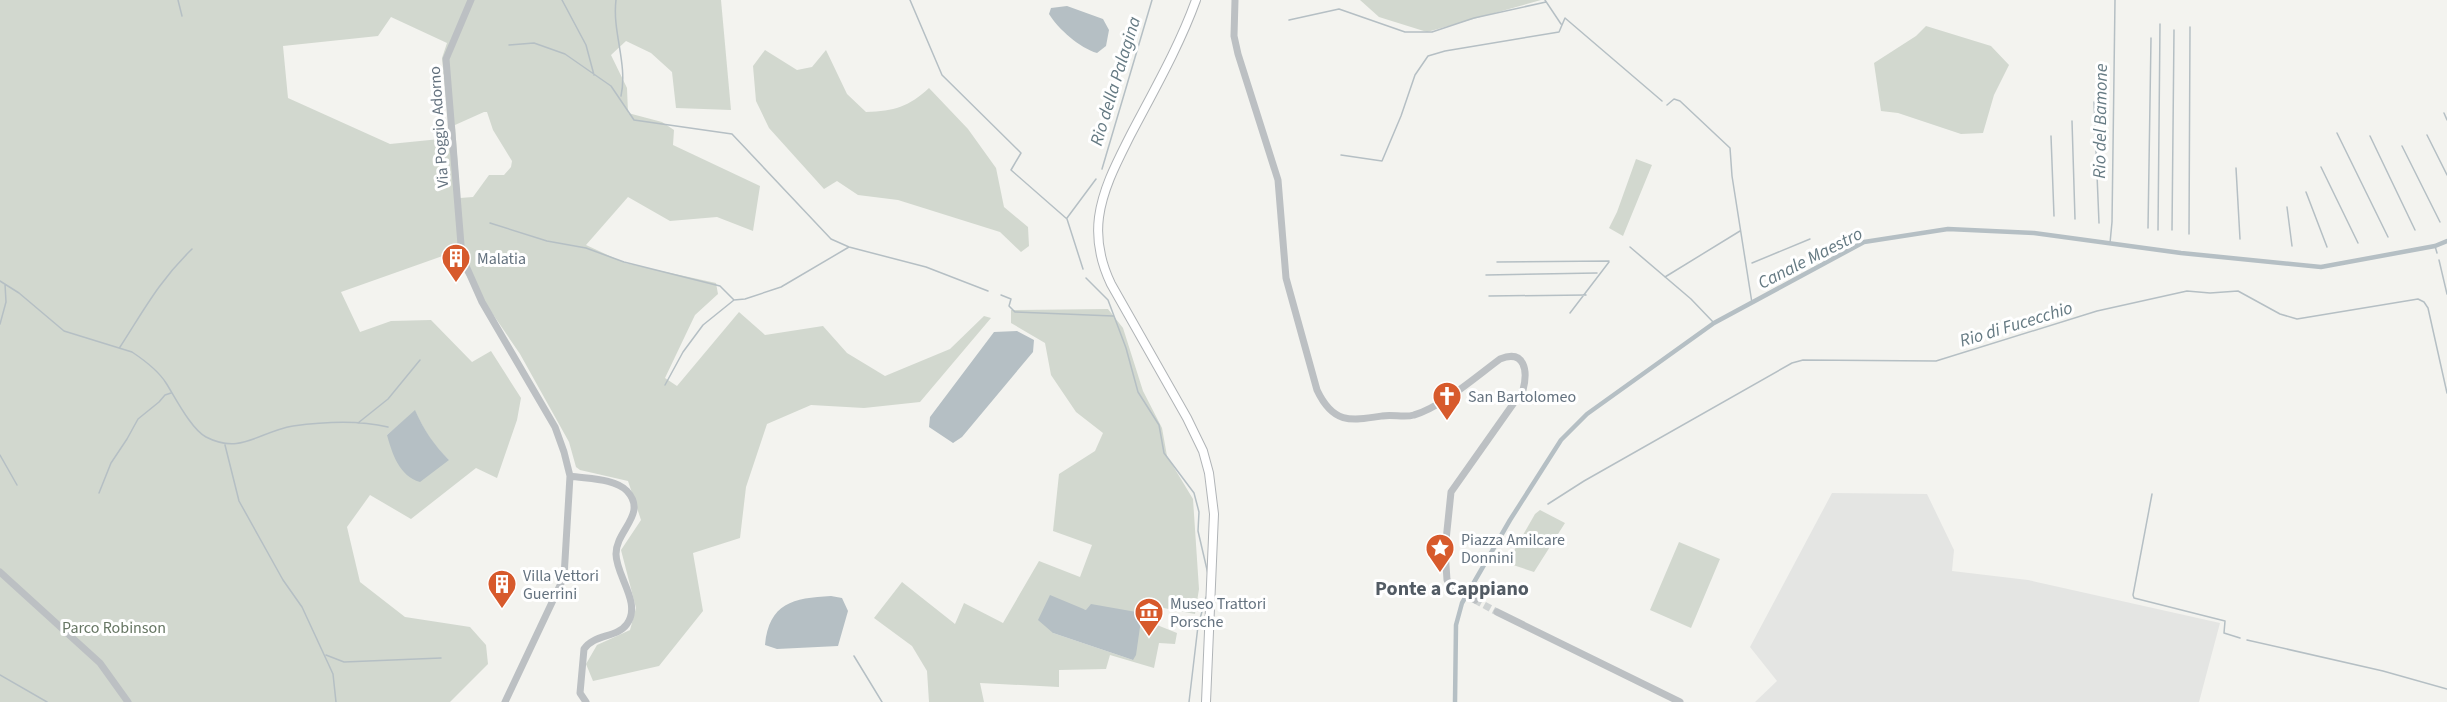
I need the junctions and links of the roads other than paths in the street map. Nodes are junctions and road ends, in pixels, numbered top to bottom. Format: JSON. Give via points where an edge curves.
{"nodes":[{"id":1,"x":471,"y":0,"type":"edge"},
{"id":2,"x":1196,"y":0,"type":"edge"},
{"id":3,"x":1235,"y":0,"type":"edge"},
{"id":4,"x":570,"y":476,"type":"junction"},
{"id":5,"x":0,"y":572,"type":"edge"},
{"id":6,"x":1475,"y":600,"type":"tunnel mouth"},
{"id":7,"x":1497,"y":612,"type":"tunnel mouth"},
{"id":8,"x":128,"y":702,"type":"edge"},
{"id":9,"x":505,"y":702,"type":"edge"},
{"id":10,"x":586,"y":702,"type":"edge"},
{"id":11,"x":1206,"y":702,"type":"edge"},
{"id":12,"x":1680,"y":702,"type":"edge"}],
"edges":[{"from":1,"to":4,"type":"street","name":"Via Poggio Adorno","via":[[446,59],[462,257],[482,302],[555,427]]},
{"from":2,"to":11,"type":"main road","via":[[1108,180],[1098,232],[1111,284],[1187,418],[1209,473],[1214,514]]},
{"from":3,"to":6,"type":"street","via":[[1238,54],[1278,180],[1286,278],[1323,403],[1344,419],[1411,416],[1431,408],[1500,360],[1512,357],[1524,364],[1523,390],[1451,492],[1446,574],[1448,583]]},
{"from":4,"to":9,"type":"street","via":[[564,577]]},
{"from":4,"to":10,"type":"street","via":[[619,484],[629,494],[634,508],[616,553],[631,616],[621,630],[593,640],[584,649],[580,693]]},
{"from":5,"to":8,"type":"street","via":[[100,663]]},
{"from":7,"to":12,"type":"street"}]}
